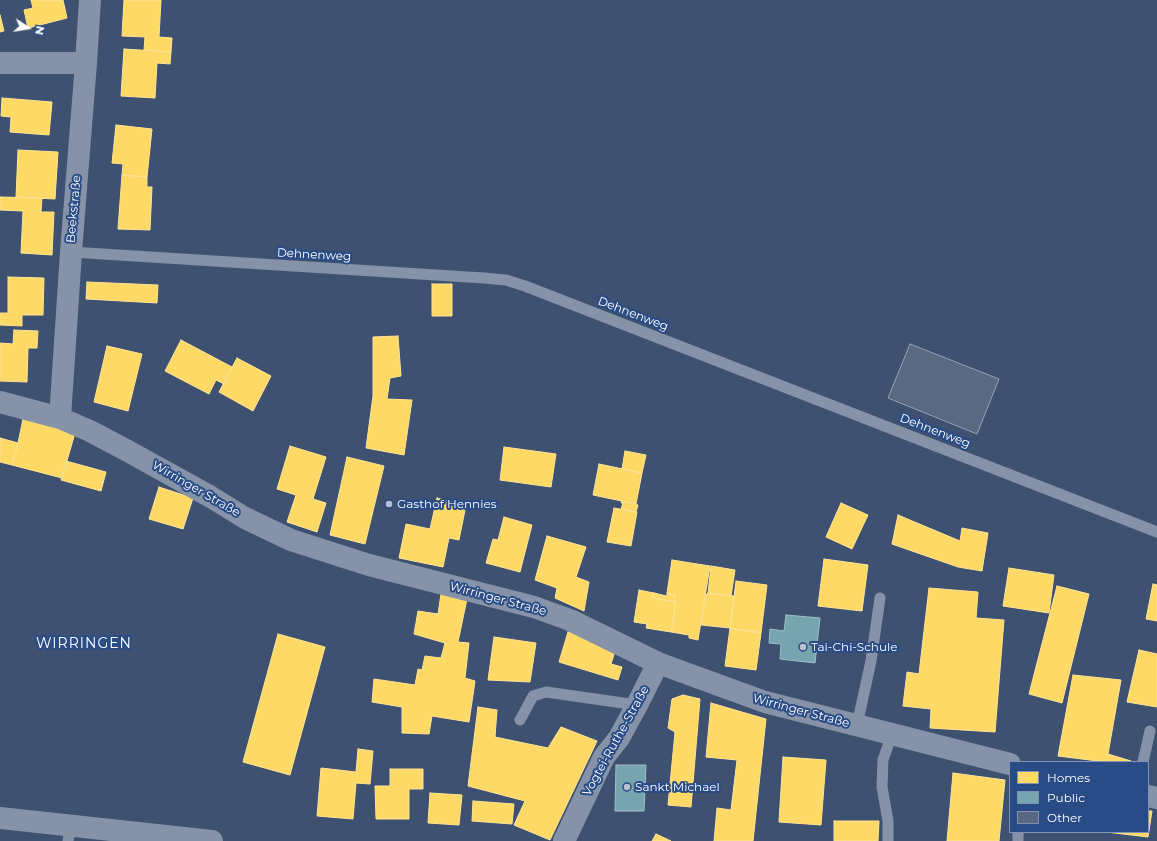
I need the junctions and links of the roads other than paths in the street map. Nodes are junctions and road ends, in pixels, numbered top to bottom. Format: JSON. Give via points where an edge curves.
{"nodes":[{"id":1,"x":90,"y":0,"type":"edge"},
{"id":2,"x":86,"y":62,"type":"junction"},
{"id":3,"x":0,"y":63,"type":"edge"},
{"id":4,"x":71,"y":252,"type":"junction"},
{"id":5,"x":0,"y":402,"type":"edge"},
{"id":6,"x":60,"y":418,"type":"junction"},
{"id":7,"x":1157,"y":532,"type":"edge"},
{"id":8,"x":880,"y":598,"type":"dead end"},
{"id":9,"x":658,"y":663,"type":"junction"},
{"id":10,"x":637,"y":705,"type":"junction"},
{"id":11,"x":520,"y":720,"type":"dead end"},
{"id":12,"x":857,"y":725,"type":"junction"},
{"id":13,"x":1150,"y":731,"type":"dead end"},
{"id":14,"x":892,"y":734,"type":"junction"},
{"id":15,"x":1143,"y":761,"type":"edge"},
{"id":16,"x":1009,"y":764,"type":"edge"},
{"id":17,"x":0,"y":818,"type":"edge"},
{"id":18,"x":70,"y":833,"type":"edge"},
{"id":19,"x":212,"y":841,"type":"edge"},
{"id":20,"x":564,"y":841,"type":"edge"},
{"id":21,"x":888,"y":841,"type":"edge"}],
"edges":[{"from":1,"to":2,"type":"street","name":"Beekstraße"},
{"from":2,"to":3,"type":"street"},
{"from":2,"to":4,"type":"street","name":"Beekstraße"},
{"from":4,"to":6,"type":"street","name":"Beekstraße"},
{"from":4,"to":7,"type":"lane","name":"Dehnenweg","via":[[506,280]]},
{"from":5,"to":6,"type":"street","name":"Wirringer Straße"},
{"from":6,"to":9,"type":"street","name":"Wirringer Straße","via":[[126,450],[245,518],[291,540],[369,566],[534,607],[570,620]]},
{"from":8,"to":12,"type":"lane","via":[[871,661]]},
{"from":9,"to":10,"type":"street","name":"Vogtei-Ruthe-Straße"},
{"from":9,"to":12,"type":"street","name":"Wirringer Straße","via":[[765,702]]},
{"from":10,"to":11,"type":"lane","via":[[546,692],[533,696]]},
{"from":10,"to":20,"type":"street","name":"Vogtei-Ruthe-Straße","via":[[619,738],[604,757]]},
{"from":12,"to":14,"type":"street","name":"Wirringer Straße"},
{"from":13,"to":15,"type":"lane"},
{"from":14,"to":16,"type":"street","name":"Wirringer Straße"},
{"from":14,"to":21,"type":"lane","via":[[884,760],[882,788],[888,821]]},
{"from":17,"to":18,"type":"street"},
{"from":18,"to":19,"type":"street"}]}
